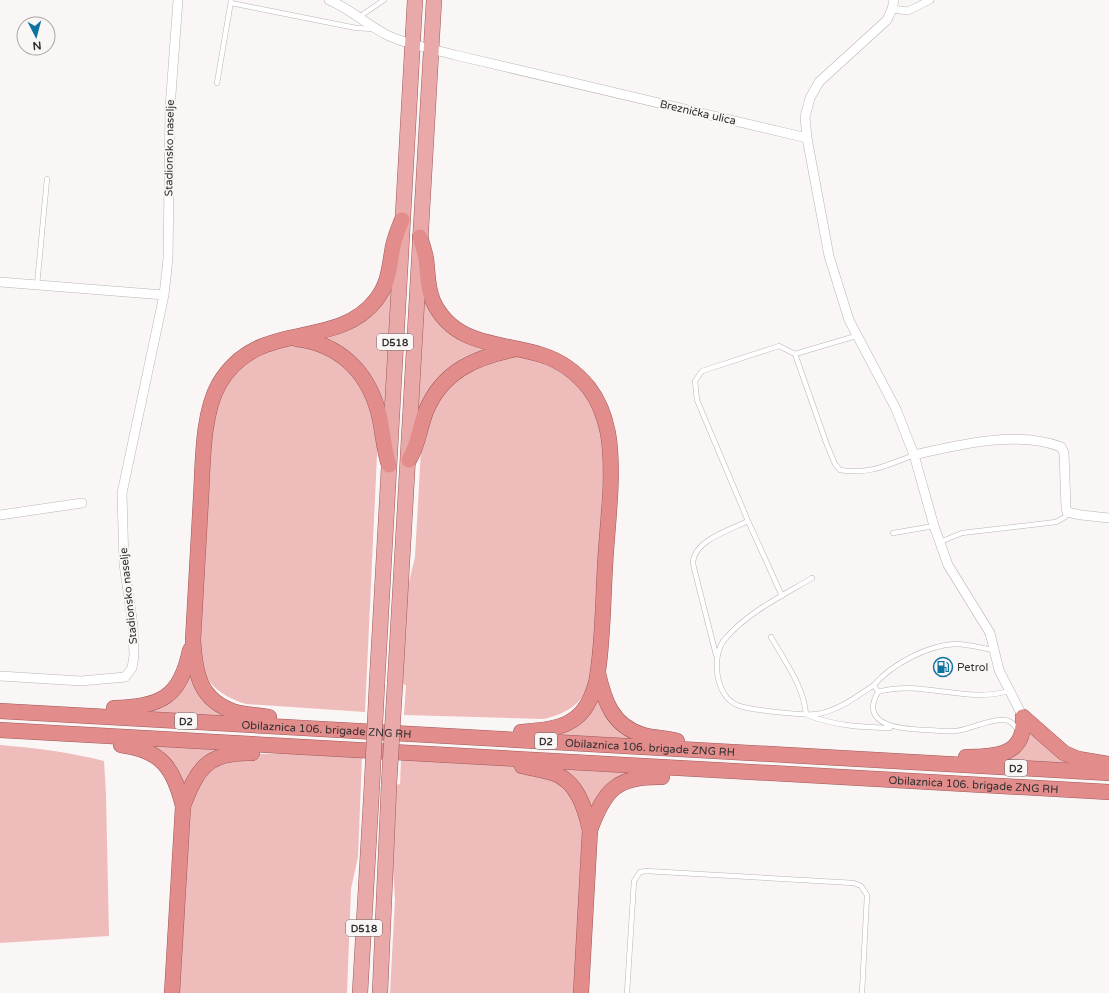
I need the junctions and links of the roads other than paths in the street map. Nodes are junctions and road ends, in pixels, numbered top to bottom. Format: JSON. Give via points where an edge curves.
{"nodes":[{"id":1,"x":178,"y":0,"type":"edge"},
{"id":2,"x":328,"y":0,"type":"edge"},
{"id":3,"x":384,"y":0,"type":"edge"},
{"id":4,"x":416,"y":0,"type":"edge"},
{"id":5,"x":434,"y":0,"type":"edge"},
{"id":6,"x":930,"y":0,"type":"edge"},
{"id":7,"x":231,"y":1,"type":"edge"},
{"id":8,"x":893,"y":5,"type":"edge"},
{"id":9,"x":359,"y":17,"type":"junction"},
{"id":10,"x":379,"y":30,"type":"junction"},
{"id":11,"x":413,"y":43,"type":"junction"},
{"id":12,"x":431,"y":48,"type":"junction"},
{"id":13,"x":217,"y":82,"type":"dead end"},
{"id":14,"x":807,"y":138,"type":"junction"},
{"id":15,"x":47,"y":179,"type":"dead end"},
{"id":16,"x":402,"y":220,"type":"junction"},
{"id":17,"x":420,"y":237,"type":"junction"},
{"id":18,"x":0,"y":282,"type":"edge"},
{"id":19,"x":38,"y":285,"type":"junction"},
{"id":20,"x":164,"y":295,"type":"junction"},
{"id":21,"x":856,"y":336,"type":"junction"},
{"id":22,"x":288,"y":338,"type":"junction"},
{"id":23,"x":515,"y":350,"type":"junction"},
{"id":24,"x":795,"y":354,"type":"junction"},
{"id":25,"x":914,"y":455,"type":"junction"},
{"id":26,"x":409,"y":460,"type":"junction"},
{"id":27,"x":389,"y":465,"type":"junction"},
{"id":28,"x":82,"y":503,"type":"dead end"},
{"id":29,"x":1067,"y":512,"type":"junction"},
{"id":30,"x":0,"y":515,"type":"edge"},
{"id":31,"x":1109,"y":518,"type":"edge"},
{"id":32,"x":748,"y":522,"type":"junction"},
{"id":33,"x":934,"y":526,"type":"junction"},
{"id":34,"x":893,"y":533,"type":"dead end"},
{"id":35,"x":940,"y":542,"type":"junction"},
{"id":36,"x":812,"y":578,"type":"dead end"},
{"id":37,"x":782,"y":596,"type":"junction"},
{"id":38,"x":771,"y":637,"type":"dead end"},
{"id":39,"x":193,"y":640,"type":"junction"},
{"id":40,"x":993,"y":650,"type":"junction"},
{"id":41,"x":716,"y":655,"type":"junction"},
{"id":42,"x":598,"y":672,"type":"junction"},
{"id":43,"x":0,"y":676,"type":"edge"},
{"id":44,"x":874,"y":685,"type":"junction"},
{"id":45,"x":1008,"y":691,"type":"junction"},
{"id":46,"x":878,"y":692,"type":"junction"},
{"id":47,"x":0,"y":711,"type":"edge"},
{"id":48,"x":77,"y":715,"type":"junction"},
{"id":49,"x":806,"y":715,"type":"junction"},
{"id":50,"x":1023,"y":717,"type":"junction"},
{"id":51,"x":294,"y":727,"type":"junction"},
{"id":52,"x":898,"y":728,"type":"junction"},
{"id":53,"x":0,"y":730,"type":"edge"},
{"id":54,"x":79,"y":735,"type":"junction"},
{"id":55,"x":492,"y":738,"type":"junction"},
{"id":56,"x":1021,"y":738,"type":"junction"},
{"id":57,"x":290,"y":746,"type":"junction"},
{"id":58,"x":704,"y":751,"type":"junction"},
{"id":59,"x":494,"y":758,"type":"junction"},
{"id":60,"x":922,"y":763,"type":"junction"},
{"id":61,"x":1109,"y":764,"type":"edge"},
{"id":62,"x":702,"y":769,"type":"junction"},
{"id":63,"x":1109,"y":773,"type":"edge"},
{"id":64,"x":1109,"y":792,"type":"edge"},
{"id":65,"x":183,"y":806,"type":"junction"},
{"id":66,"x":590,"y":830,"type":"junction"},
{"id":67,"x":172,"y":993,"type":"edge"},
{"id":68,"x":360,"y":993,"type":"edge"},
{"id":69,"x":380,"y":993,"type":"edge"},
{"id":70,"x":581,"y":993,"type":"edge"},
{"id":71,"x":627,"y":993,"type":"edge"},
{"id":72,"x":862,"y":993,"type":"edge"}],
"edges":[{"from":1,"to":20,"type":"street","name":"Stadionsko naselje","via":[[170,108],[168,260]]},
{"from":2,"to":9,"type":"street"},
{"from":3,"to":9,"type":"lane"},
{"from":4,"to":11,"type":"main road","number":"D518"},
{"from":5,"to":12,"type":"main road","number":"D518"},
{"from":6,"to":8,"type":"street","via":[[908,11]]},
{"from":7,"to":10,"type":"lane","via":[[356,28]]},
{"from":7,"to":13,"type":"lane"},
{"from":8,"to":14,"type":"street","via":[[887,20],[819,82],[810,98],[805,117]]},
{"from":9,"to":10,"type":"street"},
{"from":10,"to":11,"type":"street"},
{"from":11,"to":12,"type":"street","name":"Breznička ulica"},
{"from":11,"to":16,"type":"main road","number":"D518"},
{"from":12,"to":14,"type":"street","name":"Breznička ulica"},
{"from":12,"to":17,"type":"main road","number":"D518"},
{"from":14,"to":21,"type":"street","via":[[829,256],[840,295]]},
{"from":15,"to":19,"type":"lane"},
{"from":16,"to":22,"type":"highway","via":[[392,251],[389,275],[376,300],[355,318],[340,325]]},
{"from":16,"to":27,"type":"main road","number":"D518"},
{"from":17,"to":23,"type":"highway","via":[[426,258],[429,290],[440,312],[451,325],[464,334]]},
{"from":17,"to":26,"type":"main road","number":"D518"},
{"from":18,"to":19,"type":"street"},
{"from":19,"to":20,"type":"street"},
{"from":20,"to":43,"type":"street","name":"Stadionsko naselje","via":[[122,493],[124,564],[133,626],[132,668],[125,677],[81,681]]},
{"from":21,"to":24,"type":"lane"},
{"from":21,"to":25,"type":"street","via":[[896,409]]},
{"from":22,"to":27,"type":"highway","via":[[327,346],[352,363],[371,390]]},
{"from":22,"to":39,"type":"highway","via":[[262,345],[235,363],[218,386],[212,402],[204,463]]},
{"from":23,"to":26,"type":"highway","via":[[478,359],[452,375],[426,410],[419,440]]},
{"from":23,"to":42,"type":"highway","via":[[541,354],[568,367],[590,389],[604,418],[610,448],[609,497]]},
{"from":24,"to":25,"type":"lane","via":[[827,445],[840,470],[868,472]]},
{"from":24,"to":32,"type":"lane","via":[[779,346],[702,371],[695,381],[697,400]]},
{"from":25,"to":29,"type":"street","via":[[950,447],[1008,440],[1051,443],[1061,447],[1064,453]]},
{"from":25,"to":33,"type":"street"},
{"from":26,"to":69,"type":"main road","number":"D518","bridge":true,"via":[[389,784]]},
{"from":27,"to":68,"type":"main road","number":"D518","bridge":true},
{"from":28,"to":30,"type":"street"},
{"from":29,"to":31,"type":"street"},
{"from":29,"to":35,"type":"lane","via":[[1056,522],[962,533]]},
{"from":32,"to":37,"type":"lane"},
{"from":32,"to":41,"type":"lane","via":[[700,545],[693,557]]},
{"from":33,"to":34,"type":"lane"},
{"from":33,"to":35,"type":"street"},
{"from":35,"to":40,"type":"street","via":[[948,565],[990,633]]},
{"from":36,"to":37,"type":"lane"},
{"from":37,"to":41,"type":"lane","via":[[756,611],[724,639]]},
{"from":38,"to":49,"type":"lane","via":[[799,684],[806,702]]},
{"from":39,"to":48,"type":"highway","via":[[182,679],[165,698],[140,707],[95,710]]},
{"from":39,"to":51,"type":"highway","via":[[198,678],[202,688],[212,699],[222,707],[271,718]]},
{"from":40,"to":44,"type":"lane","via":[[956,644],[934,648],[915,654]]},
{"from":40,"to":45,"type":"street"},
{"from":41,"to":49,"type":"lane","via":[[717,673],[724,693],[736,705]]},
{"from":42,"to":55,"type":"highway","via":[[587,705],[578,717],[551,730]]},
{"from":42,"to":58,"type":"highway","via":[[610,711],[632,731],[684,742]]},
{"from":44,"to":46,"type":"lane"},
{"from":44,"to":49,"type":"lane","via":[[836,710]]},
{"from":45,"to":46,"type":"lane","via":[[963,694],[901,688]]},
{"from":45,"to":50,"type":"street"},
{"from":46,"to":52,"type":"lane","via":[[874,699],[878,719],[886,725]]},
{"from":47,"to":48,"type":"highway","name":"Obilaznica 106. brigade ZNG RH","number":"D2"},
{"from":48,"to":51,"type":"highway","name":"Obilaznica 106. brigade ZNG RH","number":"D2"},
{"from":49,"to":52,"type":"lane","via":[[856,728]]},
{"from":50,"to":56,"type":"highway","via":[[1024,728]]},
{"from":50,"to":61,"type":"highway","via":[[1064,753],[1078,759]]},
{"from":51,"to":55,"type":"highway","name":"Obilaznica 106. brigade ZNG RH","number":"D2"},
{"from":52,"to":56,"type":"lane","via":[[955,731],[996,720],[1006,720],[1018,730]]},
{"from":53,"to":54,"type":"highway","name":"Obilaznica 106. brigade ZNG RH","number":"D2"},
{"from":54,"to":57,"type":"highway","name":"Obilaznica 106. brigade ZNG RH","number":"D2"},
{"from":54,"to":65,"type":"highway","via":[[109,744],[136,747],[155,755],[166,764],[173,775]]},
{"from":55,"to":58,"type":"highway","name":"Obilaznica 106. brigade ZNG RH","number":"D2"},
{"from":56,"to":60,"type":"highway","via":[[1008,752],[953,757]]},
{"from":57,"to":59,"type":"highway","name":"Obilaznica 106. brigade ZNG RH","number":"D2"},
{"from":57,"to":65,"type":"highway","via":[[252,753],[238,752],[214,759],[204,765],[196,775]]},
{"from":58,"to":60,"type":"highway","name":"Obilaznica 106. brigade ZNG RH","number":"D2"},
{"from":59,"to":62,"type":"highway","name":"Obilaznica 106. brigade ZNG RH","number":"D2"},
{"from":59,"to":66,"type":"highway","via":[[554,773],[567,782],[581,800]]},
{"from":60,"to":63,"type":"highway","name":"Obilaznica 106. brigade ZNG RH","number":"D2"},
{"from":62,"to":64,"type":"highway","name":"Obilaznica 106. brigade ZNG RH","number":"D2"},
{"from":62,"to":66,"type":"highway","via":[[685,775],[643,776],[617,785],[605,797]]},
{"from":65,"to":67,"type":"highway"},
{"from":66,"to":70,"type":"highway"},
{"from":71,"to":72,"type":"lane","via":[[634,881],[640,872],[646,871],[854,883],[861,886],[867,894]]}]}
